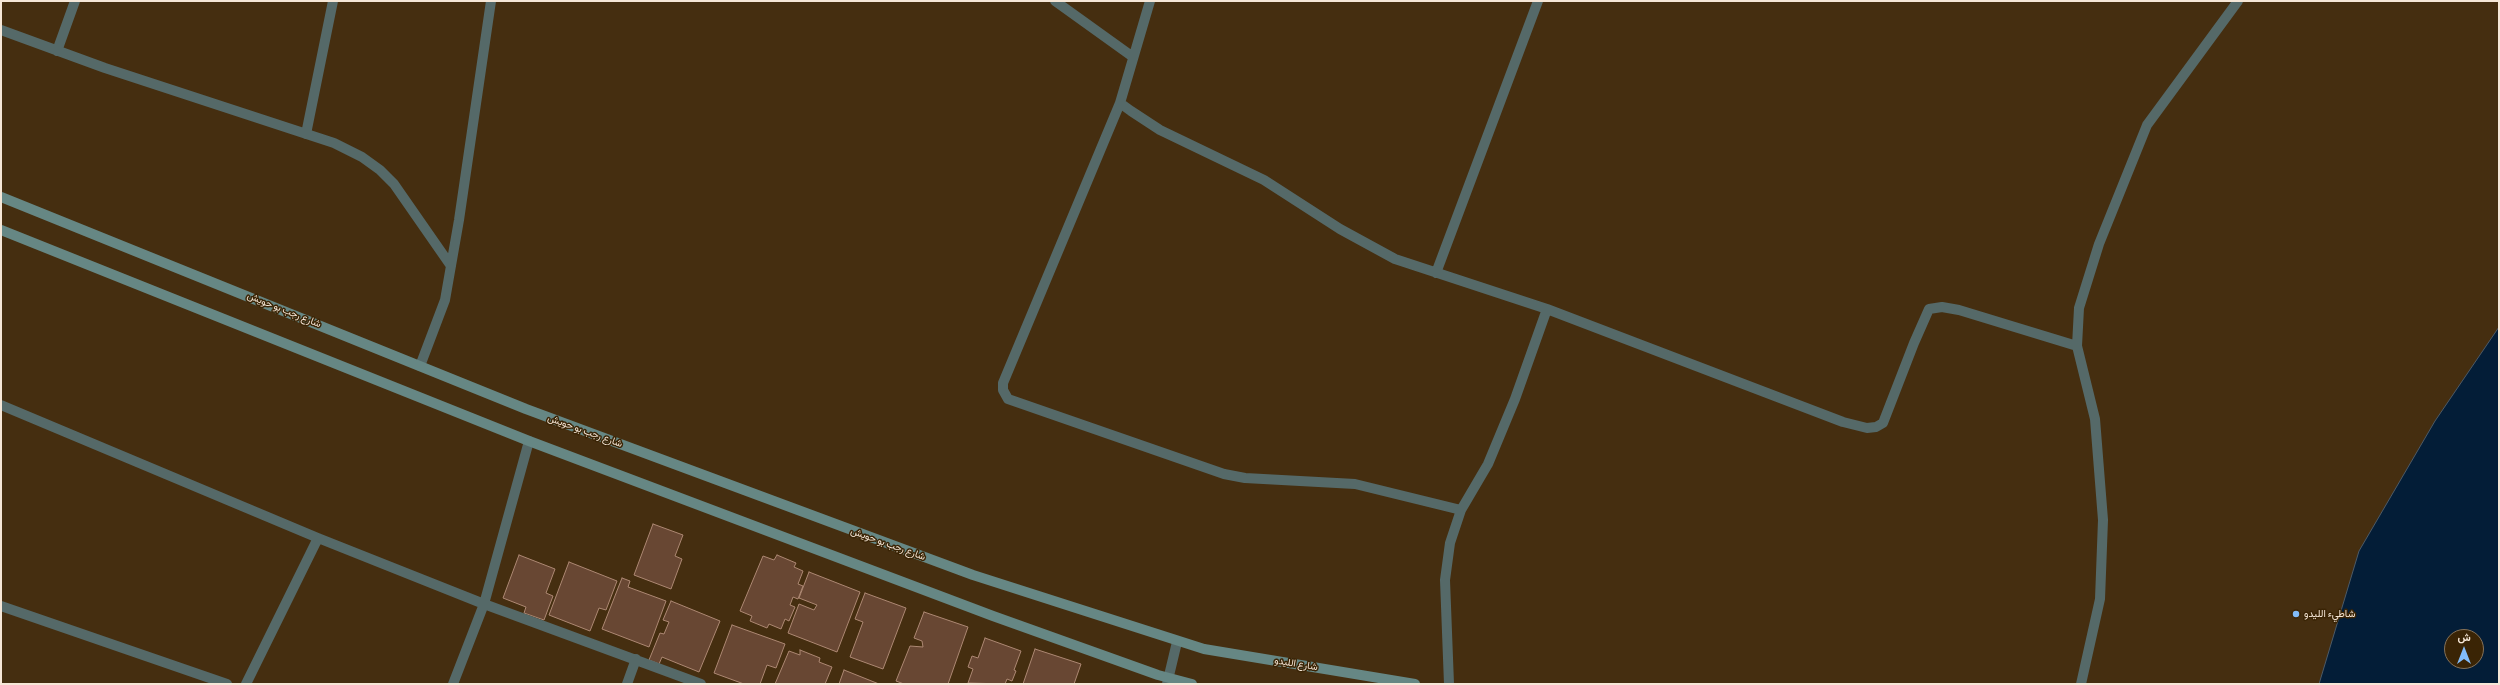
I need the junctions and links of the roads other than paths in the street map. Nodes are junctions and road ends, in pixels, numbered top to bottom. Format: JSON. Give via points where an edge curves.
{"nodes":[{"id":1,"x":75,"y":1,"type":"edge"},
{"id":2,"x":333,"y":1,"type":"edge"},
{"id":3,"x":491,"y":1,"type":"edge"},
{"id":4,"x":1054,"y":1,"type":"edge"},
{"id":5,"x":1150,"y":1,"type":"edge"},
{"id":6,"x":1538,"y":1,"type":"edge"},
{"id":7,"x":2238,"y":1,"type":"edge"},
{"id":8,"x":1,"y":30,"type":"edge"},
{"id":9,"x":57,"y":50,"type":"junction"},
{"id":10,"x":1133,"y":57,"type":"junction"},
{"id":11,"x":1120,"y":103,"type":"junction"},
{"id":12,"x":306,"y":134,"type":"junction"},
{"id":13,"x":1,"y":197,"type":"edge"},
{"id":14,"x":1,"y":230,"type":"edge"},
{"id":15,"x":451,"y":266,"type":"junction"},
{"id":16,"x":1436,"y":273,"type":"junction"},
{"id":17,"x":1547,"y":309,"type":"junction"},
{"id":18,"x":2077,"y":346,"type":"junction"},
{"id":19,"x":420,"y":366,"type":"junction"},
{"id":20,"x":1,"y":404,"type":"edge"},
{"id":21,"x":529,"y":441,"type":"junction"},
{"id":22,"x":1461,"y":510,"type":"junction"},
{"id":23,"x":318,"y":538,"type":"junction"},
{"id":24,"x":484,"y":604,"type":"junction"},
{"id":25,"x":1,"y":606,"type":"edge"},
{"id":26,"x":1177,"y":642,"type":"junction"},
{"id":27,"x":636,"y":659,"type":"junction"},
{"id":28,"x":1168,"y":680,"type":"edge"},
{"id":29,"x":227,"y":684,"type":"edge"},
{"id":30,"x":246,"y":684,"type":"edge"},
{"id":31,"x":453,"y":684,"type":"edge"},
{"id":32,"x":627,"y":684,"type":"edge"},
{"id":33,"x":701,"y":684,"type":"edge"},
{"id":34,"x":1192,"y":684,"type":"edge"},
{"id":35,"x":1415,"y":684,"type":"edge"},
{"id":36,"x":1449,"y":684,"type":"edge"},
{"id":37,"x":2082,"y":684,"type":"edge"}],
"edges":[{"from":1,"to":9,"type":"street"},
{"from":2,"to":12,"type":"street"},
{"from":3,"to":15,"type":"street"},
{"from":4,"to":10,"type":"street"},
{"from":5,"to":10,"type":"street"},
{"from":6,"to":16,"type":"street"},
{"from":7,"to":18,"type":"street","via":[[2148,125],[2099,244],[2079,308]]},
{"from":8,"to":9,"type":"street"},
{"from":9,"to":12,"type":"street"},
{"from":10,"to":11,"type":"street"},
{"from":11,"to":16,"type":"street","via":[[1160,130],[1264,180],[1340,229],[1388,255]]},
{"from":11,"to":22,"type":"street","via":[[1003,383],[1002,390],[1008,399],[1224,474],[1245,478],[1337,481]]},
{"from":12,"to":15,"type":"street","via":[[334,143],[362,157],[380,170],[421,220]]},
{"from":13,"to":19,"type":"main road","name":"شارع رجب بو حويش"},
{"from":14,"to":21,"type":"main road"},
{"from":15,"to":19,"type":"street","via":[[445,300]]},
{"from":16,"to":17,"type":"street"},
{"from":17,"to":18,"type":"street","via":[[1843,422],[1867,428],[1883,423],[1930,309],[1942,307],[1959,310]]},
{"from":17,"to":22,"type":"street","via":[[1515,399],[1488,464]]},
{"from":18,"to":37,"type":"street","via":[[2095,419],[2103,520],[2100,599]]},
{"from":19,"to":26,"type":"main road","name":"شارع رجب بو حويش","via":[[526,409],[973,575]]},
{"from":20,"to":23,"type":"street"},
{"from":21,"to":24,"type":"street"},
{"from":21,"to":28,"type":"main road"},
{"from":22,"to":36,"type":"street","via":[[1450,543],[1445,580]]},
{"from":23,"to":24,"type":"street"},
{"from":23,"to":30,"type":"street"},
{"from":24,"to":27,"type":"street"},
{"from":24,"to":31,"type":"street"},
{"from":25,"to":29,"type":"street"},
{"from":26,"to":28,"type":"street"},
{"from":26,"to":35,"type":"main road","name":"شارع الليدو","via":[[1204,649]]},
{"from":27,"to":32,"type":"street"},
{"from":27,"to":33,"type":"street"},
{"from":28,"to":34,"type":"main road"}]}
